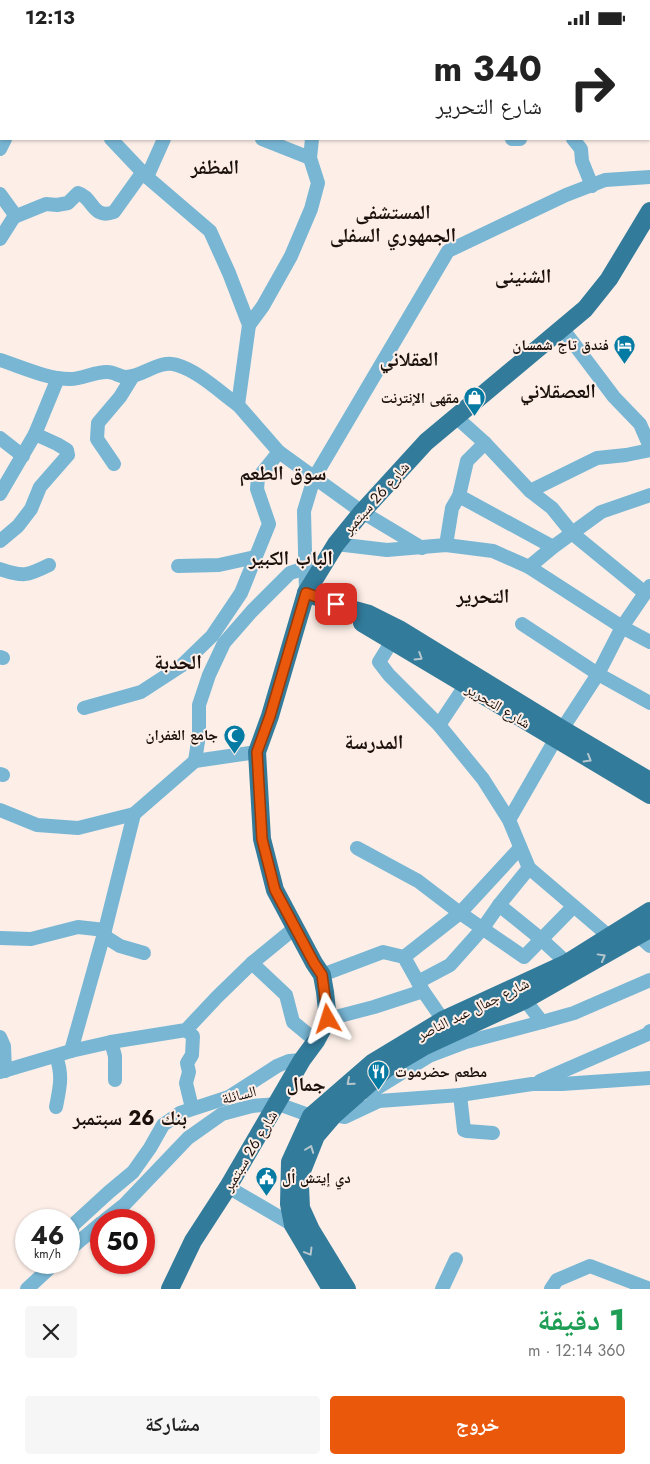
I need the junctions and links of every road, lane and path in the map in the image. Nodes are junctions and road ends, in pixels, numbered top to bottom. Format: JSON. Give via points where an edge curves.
{"nodes":[{"id":1,"x":111,"y":140,"type":"edge"},
{"id":2,"x":163,"y":140,"type":"edge"},
{"id":3,"x":264,"y":140,"type":"edge"},
{"id":4,"x":313,"y":140,"type":"edge"},
{"id":5,"x":574,"y":140,"type":"edge"},
{"id":6,"x":310,"y":159,"type":"junction"},
{"id":7,"x":145,"y":175,"type":"junction"},
{"id":8,"x":650,"y":177,"type":"edge"},
{"id":9,"x":592,"y":185,"type":"junction"},
{"id":10,"x":0,"y":194,"type":"edge"},
{"id":11,"x":650,"y":211,"type":"edge"},
{"id":12,"x":14,"y":217,"type":"junction"},
{"id":13,"x":0,"y":239,"type":"edge"},
{"id":14,"x":248,"y":325,"type":"junction"},
{"id":15,"x":562,"y":328,"type":"junction"},
{"id":16,"x":0,"y":360,"type":"edge"},
{"id":17,"x":133,"y":376,"type":"junction"},
{"id":18,"x":58,"y":378,"type":"junction"},
{"id":19,"x":238,"y":405,"type":"junction"},
{"id":20,"x":456,"y":417,"type":"junction"},
{"id":21,"x":35,"y":434,"type":"junction"},
{"id":22,"x":0,"y":438,"type":"edge"},
{"id":23,"x":485,"y":443,"type":"junction"},
{"id":24,"x":650,"y":448,"type":"edge"},
{"id":25,"x":279,"y":452,"type":"junction"},
{"id":26,"x":22,"y":456,"type":"junction"},
{"id":27,"x":114,"y":464,"type":"dead end"},
{"id":28,"x":314,"y":479,"type":"junction"},
{"id":29,"x":530,"y":491,"type":"junction"},
{"id":30,"x":0,"y":494,"type":"edge"},
{"id":31,"x":650,"y":495,"type":"edge"},
{"id":32,"x":459,"y":496,"type":"junction"},
{"id":33,"x":362,"y":512,"type":"junction"},
{"id":34,"x":573,"y":534,"type":"junction"},
{"id":35,"x":0,"y":541,"type":"edge"},
{"id":36,"x":336,"y":544,"type":"junction"},
{"id":37,"x":446,"y":545,"type":"junction"},
{"id":38,"x":554,"y":547,"type":"junction"},
{"id":39,"x":422,"y":548,"type":"junction"},
{"id":40,"x":256,"y":557,"type":"junction"},
{"id":41,"x":49,"y":565,"type":"dead end"},
{"id":42,"x":178,"y":566,"type":"dead end"},
{"id":43,"x":529,"y":567,"type":"junction"},
{"id":44,"x":305,"y":568,"type":"junction"},
{"id":45,"x":0,"y":569,"type":"edge"},
{"id":46,"x":648,"y":589,"type":"edge"},
{"id":47,"x":306,"y":593,"type":"junction"},
{"id":48,"x":522,"y":624,"type":"dead end"},
{"id":49,"x":622,"y":627,"type":"junction"},
{"id":50,"x":396,"y":635,"type":"junction"},
{"id":51,"x":650,"y":642,"type":"edge"},
{"id":52,"x":598,"y":674,"type":"junction"},
{"id":53,"x":465,"y":685,"type":"junction"},
{"id":54,"x":650,"y":703,"type":"edge"},
{"id":55,"x":84,"y":708,"type":"dead end"},
{"id":56,"x":439,"y":725,"type":"junction"},
{"id":57,"x":558,"y":735,"type":"junction"},
{"id":58,"x":257,"y":752,"type":"junction"},
{"id":59,"x":195,"y":761,"type":"junction"},
{"id":60,"x":649,"y":788,"type":"edge"},
{"id":61,"x":0,"y":810,"type":"edge"},
{"id":62,"x":134,"y":814,"type":"junction"},
{"id":63,"x":509,"y":820,"type":"junction"},
{"id":64,"x":357,"y":848,"type":"dead end"},
{"id":65,"x":520,"y":848,"type":"junction"},
{"id":66,"x":529,"y":868,"type":"junction"},
{"id":67,"x":498,"y":905,"type":"junction"},
{"id":68,"x":572,"y":907,"type":"junction"},
{"id":69,"x":650,"y":911,"type":"edge"},
{"id":70,"x":460,"y":913,"type":"junction"},
{"id":71,"x":296,"y":927,"type":"junction"},
{"id":72,"x":483,"y":927,"type":"junction"},
{"id":73,"x":105,"y":933,"type":"junction"},
{"id":74,"x":610,"y":937,"type":"junction"},
{"id":75,"x":646,"y":937,"type":"edge"},
{"id":76,"x":0,"y":938,"type":"edge"},
{"id":77,"x":541,"y":939,"type":"junction"},
{"id":78,"x":144,"y":953,"type":"dead end"},
{"id":79,"x":404,"y":957,"type":"junction"},
{"id":80,"x":252,"y":963,"type":"junction"},
{"id":81,"x":567,"y":963,"type":"junction"},
{"id":82,"x":322,"y":975,"type":"junction"},
{"id":83,"x":650,"y":980,"type":"edge"},
{"id":84,"x":420,"y":987,"type":"junction"},
{"id":85,"x":525,"y":1000,"type":"junction"},
{"id":86,"x":328,"y":1019,"type":"junction"},
{"id":87,"x":443,"y":1020,"type":"junction"},
{"id":88,"x":542,"y":1022,"type":"junction"},
{"id":89,"x":186,"y":1030,"type":"junction"},
{"id":90,"x":649,"y":1033,"type":"edge"},
{"id":91,"x":0,"y":1037,"type":"edge"},
{"id":92,"x":316,"y":1041,"type":"junction"},
{"id":93,"x":112,"y":1042,"type":"junction"},
{"id":94,"x":71,"y":1051,"type":"junction"},
{"id":95,"x":56,"y":1056,"type":"junction"},
{"id":96,"x":302,"y":1060,"type":"junction"},
{"id":97,"x":3,"y":1071,"type":"edge"},
{"id":98,"x":650,"y":1078,"type":"edge"},
{"id":99,"x":115,"y":1080,"type":"dead end"},
{"id":100,"x":532,"y":1084,"type":"junction"},
{"id":101,"x":460,"y":1095,"type":"junction"},
{"id":102,"x":230,"y":1097,"type":"junction"},
{"id":103,"x":278,"y":1104,"type":"junction"},
{"id":104,"x":56,"y":1107,"type":"dead end"},
{"id":105,"x":192,"y":1108,"type":"junction"},
{"id":106,"x":222,"y":1114,"type":"junction"},
{"id":107,"x":311,"y":1116,"type":"junction"},
{"id":108,"x":334,"y":1117,"type":"junction"},
{"id":109,"x":493,"y":1133,"type":"dead end"},
{"id":110,"x":228,"y":1187,"type":"junction"},
{"id":111,"x":119,"y":1209,"type":"edge"},
{"id":112,"x":80,"y":1218,"type":"edge"},
{"id":113,"x":293,"y":1225,"type":"junction"},
{"id":114,"x":90,"y":1232,"type":"edge"},
{"id":115,"x":80,"y":1241,"type":"edge"},
{"id":116,"x":456,"y":1259,"type":"dead end"},
{"id":117,"x":43,"y":1274,"type":"edge"},
{"id":118,"x":27,"y":1289,"type":"edge"},
{"id":119,"x":170,"y":1289,"type":"edge"},
{"id":120,"x":331,"y":1289,"type":"edge"},
{"id":121,"x":348,"y":1289,"type":"edge"},
{"id":122,"x":442,"y":1289,"type":"edge"},
{"id":123,"x":551,"y":1289,"type":"edge"},
{"id":124,"x":650,"y":1289,"type":"edge"}],
"edges":[{"from":1,"to":7,"type":"street"},
{"from":2,"to":7,"type":"street"},
{"from":3,"to":6,"type":"street"},
{"from":4,"to":6,"type":"street"},
{"from":5,"to":9,"type":"street"},
{"from":6,"to":14,"type":"street","via":[[318,183],[311,209],[291,256]]},
{"from":7,"to":12,"type":"street","via":[[114,212],[108,214],[95,210],[78,193],[68,203],[46,205]]},
{"from":7,"to":14,"type":"street","via":[[210,231],[230,273]]},
{"from":8,"to":9,"type":"street","via":[[605,180]]},
{"from":9,"to":28,"type":"street","via":[[448,251]]},
{"from":10,"to":12,"type":"street"},
{"from":11,"to":15,"type":"main road","name":"شارع 26 سبتمبر","via":[[609,279],[585,309]]},
{"from":12,"to":13,"type":"street"},
{"from":14,"to":19,"type":"street"},
{"from":15,"to":20,"type":"main road","name":"شارع 26 سبتمبر"},
{"from":15,"to":24,"type":"street","via":[[614,397],[640,424]]},
{"from":16,"to":18,"type":"street"},
{"from":17,"to":18,"type":"street","via":[[124,377],[107,371],[82,378]]},
{"from":17,"to":19,"type":"street","via":[[158,365],[175,364],[189,369]]},
{"from":17,"to":27,"type":"street","via":[[98,423],[97,439]]},
{"from":18,"to":21,"type":"street"},
{"from":19,"to":25,"type":"street"},
{"from":20,"to":23,"type":"street"},
{"from":20,"to":33,"type":"main road","name":"شارع 26 سبتمبر","via":[[426,442]]},
{"from":21,"to":26,"type":"street"},
{"from":21,"to":35,"type":"street","via":[[57,444],[68,455],[40,487],[31,509],[18,526]]},
{"from":22,"to":26,"type":"street"},
{"from":23,"to":29,"type":"street"},
{"from":23,"to":32,"type":"street","via":[[467,461]]},
{"from":24,"to":29,"type":"street","via":[[597,458]]},
{"from":25,"to":28,"type":"street"},
{"from":25,"to":40,"type":"street","via":[[258,478],[257,489],[269,524]]},
{"from":26,"to":30,"type":"street"},
{"from":28,"to":33,"type":"street"},
{"from":28,"to":44,"type":"street","via":[[304,511]]},
{"from":29,"to":34,"type":"street","via":[[552,508]]},
{"from":31,"to":34,"type":"street","via":[[601,512]]},
{"from":32,"to":37,"type":"street","via":[[452,507]]},
{"from":32,"to":38,"type":"street"},
{"from":33,"to":36,"type":"main road","name":"شارع 26 سبتمبر"},
{"from":33,"to":39,"type":"street"},
{"from":34,"to":38,"type":"street"},
{"from":34,"to":46,"type":"street","via":[[606,562]]},
{"from":36,"to":39,"type":"street","via":[[387,549]]},
{"from":36,"to":47,"type":"main road","name":"شارع 26 سبتمبر"},
{"from":37,"to":39,"type":"street"},
{"from":37,"to":43,"type":"street","via":[[493,551]]},
{"from":38,"to":43,"type":"street"},
{"from":40,"to":42,"type":"street","via":[[219,565]]},
{"from":40,"to":55,"type":"street","via":[[241,593],[212,636],[181,666],[141,692]]},
{"from":41,"to":45,"type":"street","via":[[33,573],[18,575]]},
{"from":43,"to":49,"type":"street"},
{"from":44,"to":47,"type":"street"},
{"from":44,"to":59,"type":"street","via":[[290,573],[224,643],[199,705]]},
{"from":46,"to":49,"type":"street"},
{"from":47,"to":50,"type":"main road","name":"شارع التحرير","via":[[370,614]]},
{"from":47,"to":58,"type":"main road","name":"شارع 26 سبتمبر"},
{"from":48,"to":52,"type":"street"},
{"from":49,"to":51,"type":"street"},
{"from":49,"to":52,"type":"street"},
{"from":50,"to":53,"type":"main road","name":"شارع التحرير","one_way":true},
{"from":50,"to":56,"type":"street","via":[[379,662]]},
{"from":50,"to":57,"type":"main road","name":"شارع التحرير"},
{"from":52,"to":54,"type":"street"},
{"from":52,"to":57,"type":"street"},
{"from":53,"to":56,"type":"street"},
{"from":53,"to":57,"type":"main road","name":"شارع التحرير"},
{"from":56,"to":63,"type":"street","via":[[483,779]]},
{"from":57,"to":60,"type":"main road","name":"شارع التحرير"},
{"from":57,"to":63,"type":"street"},
{"from":58,"to":59,"type":"street"},
{"from":58,"to":71,"type":"main road","name":"شارع 26 سبتمبر","via":[[262,839],[275,890]]},
{"from":59,"to":62,"type":"street"},
{"from":61,"to":62,"type":"street","via":[[37,825],[78,828]]},
{"from":62,"to":73,"type":"street"},
{"from":63,"to":65,"type":"street"},
{"from":64,"to":70,"type":"street","via":[[418,881]]},
{"from":65,"to":66,"type":"street"},
{"from":65,"to":70,"type":"street"},
{"from":66,"to":67,"type":"street"},
{"from":66,"to":68,"type":"street"},
{"from":67,"to":72,"type":"street"},
{"from":67,"to":77,"type":"street"},
{"from":68,"to":74,"type":"street"},
{"from":68,"to":77,"type":"street"},
{"from":69,"to":74,"type":"main road","name":"شارع جمال عبد الناصر"},
{"from":70,"to":72,"type":"street"},
{"from":70,"to":79,"type":"street"},
{"from":71,"to":80,"type":"street"},
{"from":71,"to":82,"type":"main road","name":"شارع 26 سبتمبر"},
{"from":72,"to":77,"type":"street","via":[[524,957]]},
{"from":72,"to":84,"type":"street","via":[[450,965]]},
{"from":73,"to":76,"type":"street","via":[[78,927],[31,939]]},
{"from":73,"to":78,"type":"street","via":[[120,946]]},
{"from":73,"to":94,"type":"street"},
{"from":74,"to":81,"type":"main road","name":"شارع جمال عبد الناصر"},
{"from":85,"to":75,"type":"main road","name":"شارع جمال عبد الناصر","one_way":true},
{"from":77,"to":81,"type":"street"},
{"from":79,"to":82,"type":"street","via":[[383,952]]},
{"from":79,"to":84,"type":"street"},
{"from":80,"to":89,"type":"street"},
{"from":80,"to":92,"type":"street","via":[[286,995],[293,1022]]},
{"from":81,"to":87,"type":"main road","name":"شارع جمال عبد الناصر"},
{"from":82,"to":86,"type":"main road","name":"شارع 26 سبتمبر"},
{"from":83,"to":88,"type":"street","via":[[574,1013]]},
{"from":84,"to":86,"type":"street","via":[[374,1007]]},
{"from":84,"to":87,"type":"street"},
{"from":85,"to":88,"type":"street"},
{"from":85,"to":108,"type":"main road","name":"شارع جمال عبد الناصر","via":[[425,1046],[386,1069]]},
{"from":86,"to":92,"type":"main road","name":"شارع 26 سبتمبر"},
{"from":87,"to":107,"type":"main road","name":"شارع جمال عبد الناصر","one_way":true,"via":[[372,1063]]},
{"from":88,"to":108,"type":"street","via":[[466,1042],[428,1056]]},
{"from":89,"to":93,"type":"street"},
{"from":89,"to":105,"type":"street","via":[[192,1036],[186,1083]]},
{"from":90,"to":100,"type":"street"},
{"from":91,"to":97,"type":"street","via":[[4,1046]]},
{"from":92,"to":96,"type":"main road","name":"شارع 26 سبتمبر"},
{"from":93,"to":94,"type":"street"},
{"from":93,"to":99,"type":"street"},
{"from":94,"to":95,"type":"street"},
{"from":95,"to":97,"type":"street"},
{"from":95,"to":104,"type":"street","via":[[61,1070]]},
{"from":96,"to":102,"type":"street","via":[[277,1066]]},
{"from":96,"to":103,"type":"main road","name":"شارع 26 سبتمبر"},
{"from":98,"to":100,"type":"street"},
{"from":100,"to":101,"type":"street"},
{"from":101,"to":108,"type":"street","via":[[380,1101],[345,1117]]},
{"from":101,"to":109,"type":"street","via":[[464,1129]]},
{"from":102,"to":105,"type":"street"},
{"from":102,"to":106,"type":"street"},
{"from":103,"to":106,"type":"street","name":"السائلة","via":[[252,1106]]},
{"from":103,"to":107,"type":"street","name":"السائلة"},
{"from":103,"to":110,"type":"main road","name":"شارع 26 سبتمبر"},
{"from":105,"to":112,"type":"street","via":[[163,1125],[133,1172]]},
{"from":106,"to":111,"type":"street","name":"السائلة","via":[[188,1138]]},
{"from":107,"to":108,"type":"street","name":"السائلة"},
{"from":107,"to":113,"type":"main road","name":"شارع جمال عبد الناصر","via":[[290,1162],[289,1204]]},
{"from":121,"to":108,"type":"main road","name":"شارع جمال عبد الناصر","one_way":true,"via":[[301,1208],[302,1171],[316,1136]]},
{"from":110,"to":113,"type":"street"},
{"from":110,"to":119,"type":"main road","name":"شارع 26 سبتمبر","via":[[193,1241]]},
{"from":113,"to":120,"type":"main road","name":"شارع جمال عبد الناصر","one_way":true},
{"from":114,"to":115,"type":"street"},
{"from":116,"to":122,"type":"street"},
{"from":117,"to":118,"type":"street"},
{"from":123,"to":124,"type":"street","via":[[557,1280],[590,1266]]}]}
